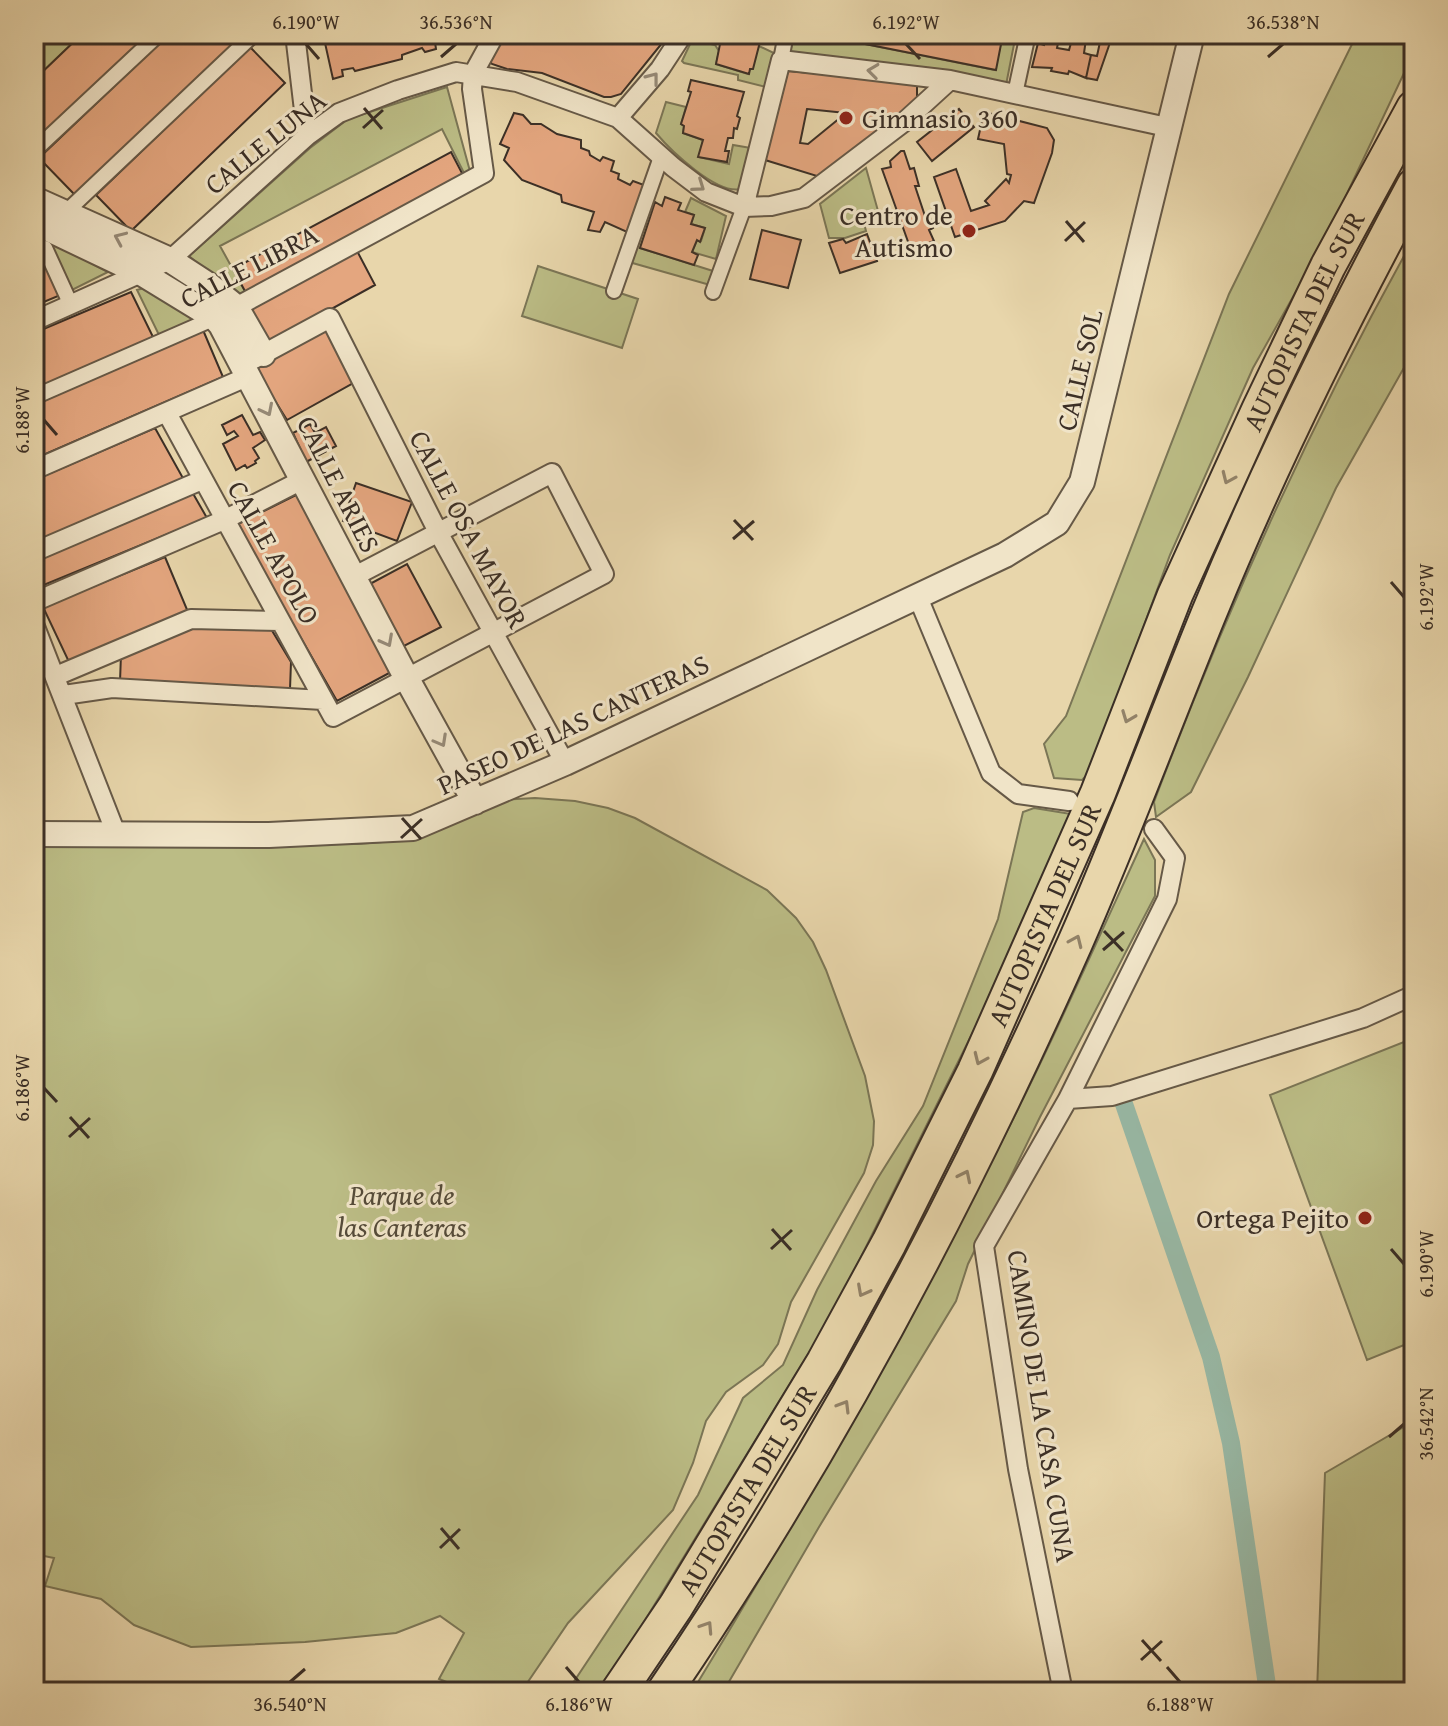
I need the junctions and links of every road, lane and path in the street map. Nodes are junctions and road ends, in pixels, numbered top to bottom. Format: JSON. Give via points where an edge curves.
{"nodes":[{"id":1,"x":159,"y":34,"type":"edge"},
{"id":2,"x":254,"y":34,"type":"edge"},
{"id":3,"x":295,"y":34,"type":"edge"},
{"id":4,"x":495,"y":34,"type":"edge"},
{"id":5,"x":683,"y":34,"type":"edge"},
{"id":6,"x":786,"y":34,"type":"edge"},
{"id":7,"x":1028,"y":34,"type":"edge"},
{"id":8,"x":1192,"y":34,"type":"edge"},
{"id":9,"x":781,"y":60,"type":"junction"},
{"id":10,"x":473,"y":74,"type":"junction"},
{"id":11,"x":950,"y":80,"type":"junction"},
{"id":12,"x":1414,"y":87,"type":"edge"},
{"id":13,"x":1015,"y":94,"type":"junction"},
{"id":14,"x":1414,"y":108,"type":"edge"},
{"id":15,"x":618,"y":118,"type":"junction"},
{"id":16,"x":1167,"y":127,"type":"junction"},
{"id":17,"x":307,"y":136,"type":"junction"},
{"id":18,"x":34,"y":151,"type":"edge"},
{"id":19,"x":661,"y":157,"type":"junction"},
{"id":20,"x":1385,"y":159,"type":"junction"},
{"id":21,"x":1414,"y":186,"type":"edge"},
{"id":22,"x":34,"y":199,"type":"edge"},
{"id":23,"x":744,"y":207,"type":"junction"},
{"id":24,"x":1414,"y":210,"type":"edge"},
{"id":25,"x":65,"y":213,"type":"junction"},
{"id":26,"x":34,"y":222,"type":"edge"},
{"id":27,"x":34,"y":252,"type":"edge"},
{"id":28,"x":170,"y":260,"type":"junction"},
{"id":29,"x":143,"y":274,"type":"junction"},
{"id":30,"x":1362,"y":282,"type":"junction"},
{"id":31,"x":614,"y":291,"type":"dead end"},
{"id":32,"x":713,"y":292,"type":"dead end"},
{"id":33,"x":71,"y":305,"type":"junction"},
{"id":34,"x":226,"y":312,"type":"junction"},
{"id":35,"x":34,"y":321,"type":"edge"},
{"id":36,"x":252,"y":365,"type":"junction"},
{"id":37,"x":34,"y":397,"type":"edge"},
{"id":38,"x":167,"y":413,"type":"junction"},
{"id":39,"x":34,"y":470,"type":"edge"},
{"id":40,"x":202,"y":480,"type":"junction"},
{"id":41,"x":302,"y":480,"type":"junction"},
{"id":42,"x":224,"y":520,"type":"junction"},
{"id":43,"x":438,"y":532,"type":"junction"},
{"id":44,"x":34,"y":552,"type":"edge"},
{"id":45,"x":353,"y":577,"type":"junction"},
{"id":46,"x":917,"y":595,"type":"junction"},
{"id":47,"x":34,"y":602,"type":"edge"},
{"id":48,"x":882,"y":612,"type":"joint"},
{"id":49,"x":280,"y":621,"type":"junction"},
{"id":50,"x":34,"y":624,"type":"edge"},
{"id":51,"x":492,"y":634,"type":"junction"},
{"id":52,"x":56,"y":676,"type":"junction"},
{"id":53,"x":407,"y":679,"type":"junction"},
{"id":54,"x":64,"y":695,"type":"junction"},
{"id":55,"x":323,"y":700,"type":"junction"},
{"id":56,"x":565,"y":763,"type":"junction"},
{"id":57,"x":1069,"y":801,"type":"dead end"},
{"id":58,"x":475,"y":802,"type":"junction"},
{"id":59,"x":1154,"y":829,"type":"dead end"},
{"id":60,"x":34,"y":834,"type":"edge"},
{"id":61,"x":117,"y":836,"type":"junction"},
{"id":62,"x":1414,"y":995,"type":"edge"},
{"id":63,"x":1068,"y":1099,"type":"junction"},
{"id":64,"x":618,"y":1692,"type":"edge"},
{"id":65,"x":664,"y":1692,"type":"edge"},
{"id":66,"x":1063,"y":1692,"type":"edge"}],
"edges":[{"from":1,"to":18,"type":"street"},
{"from":2,"to":25,"type":"street"},
{"from":3,"to":17,"type":"street"},
{"from":4,"to":10,"type":"street"},
{"from":15,"to":5,"type":"street","one_way":true},
{"from":6,"to":9,"type":"street"},
{"from":7,"to":13,"type":"street"},
{"from":8,"to":16,"type":"street","name":"CALLE SOL"},
{"from":11,"to":9,"type":"street","one_way":true},
{"from":9,"to":23,"type":"street"},
{"from":10,"to":15,"type":"street","name":"CALLE LUNA","via":[[538,88]]},
{"from":10,"to":17,"type":"street","name":"CALLE LUNA","via":[[456,72],[368,101],[339,113]]},
{"from":10,"to":34,"type":"street","name":"CALLE LIBRA","via":[[484,173]]},
{"from":11,"to":13,"type":"street"},
{"from":11,"to":23,"type":"street","name":"CALLE LUNA","via":[[804,198]]},
{"from":12,"to":20,"type":"highway"},
{"from":13,"to":16,"type":"street"},
{"from":14,"to":20,"type":"highway","name":"AUTOPISTA DEL SUR"},
{"from":15,"to":19,"type":"street","name":"CALLE LUNA"},
{"from":16,"to":46,"type":"street","name":"CALLE SOL","via":[[1082,482],[1057,523],[1039,536]]},
{"from":17,"to":28,"type":"street","name":"CALLE LUNA"},
{"from":19,"to":23,"type":"street","name":"CALLE LUNA","one_way":true,"via":[[706,192]]},
{"from":19,"to":31,"type":"street"},
{"from":20,"to":64,"type":"highway","name":"AUTOPISTA DEL SUR","one_way":true,"via":[[1321,280],[1175,595],[1098,793],[962,1097],[889,1243],[824,1362]]},
{"from":21,"to":30,"type":"highway","name":"AUTOPISTA DEL SUR"},
{"from":22,"to":25,"type":"street","name":"CALLE ARIES"},
{"from":23,"to":32,"type":"street"},
{"from":24,"to":30,"type":"highway"},
{"from":28,"to":25,"type":"street","name":"CALLE ARIES","one_way":true},
{"from":26,"to":29,"type":"street"},
{"from":27,"to":33,"type":"street","via":[[45,248]]},
{"from":28,"to":29,"type":"street","name":"CALLE LUNA"},
{"from":28,"to":34,"type":"street","name":"CALLE ARIES","via":[[222,294]]},
{"from":29,"to":33,"type":"street"},
{"from":29,"to":34,"type":"street"},
{"from":65,"to":30,"type":"highway","name":"AUTOPISTA DEL SUR","one_way":true,"via":[[857,1384],[1014,1078],[1291,427]]},
{"from":33,"to":35,"type":"street"},
{"from":34,"to":36,"type":"street","name":"CALLE ARIES","via":[[229,336]]},
{"from":34,"to":37,"type":"street","name":"CALLE LIBRA"},
{"from":36,"to":38,"type":"street"},
{"from":36,"to":41,"type":"street","name":"CALLE ARIES","one_way":true},
{"from":36,"to":43,"type":"street","name":"CALLE OSA MAYOR","via":[[330,318]]},
{"from":38,"to":39,"type":"street"},
{"from":38,"to":40,"type":"street","name":"CALLE APOLO"},
{"from":40,"to":42,"type":"street","name":"CALLE APOLO"},
{"from":40,"to":44,"type":"street"},
{"from":41,"to":42,"type":"street"},
{"from":41,"to":45,"type":"street","name":"CALLE ARIES"},
{"from":42,"to":47,"type":"street"},
{"from":42,"to":49,"type":"street","name":"CALLE APOLO"},
{"from":43,"to":45,"type":"street"},
{"from":43,"to":51,"type":"street","name":"CALLE OSA MAYOR"},
{"from":43,"to":51,"type":"street","via":[[552,473],[604,574]]},
{"from":45,"to":53,"type":"street","name":"CALLE ARIES","one_way":true},
{"from":46,"to":48,"type":"street","name":"CALLE SOL"},
{"from":46,"to":57,"type":"street","via":[[991,773],[1018,794]]},
{"from":48,"to":56,"type":"street","name":"PASEO DE LAS CANTERAS"},
{"from":49,"to":52,"type":"street","via":[[191,619]]},
{"from":49,"to":55,"type":"street","name":"CALLE APOLO"},
{"from":50,"to":52,"type":"street"},
{"from":51,"to":53,"type":"street"},
{"from":51,"to":56,"type":"street","name":"CALLE OSA MAYOR"},
{"from":52,"to":54,"type":"street"},
{"from":53,"to":55,"type":"street","name":"CALLE APOLO","via":[[333,717]]},
{"from":53,"to":58,"type":"street","name":"CALLE ARIES","one_way":true},
{"from":54,"to":55,"type":"street","via":[[112,688]]},
{"from":54,"to":61,"type":"street"},
{"from":56,"to":58,"type":"street","name":"PASEO DE LAS CANTERAS"},
{"from":58,"to":61,"type":"street","name":"PASEO DE LAS CANTERAS","via":[[413,828],[391,831]]},
{"from":59,"to":63,"type":"street","name":"CAMINO DE LA CASA CUNA","via":[[1175,858],[1167,899]]},
{"from":60,"to":61,"type":"street","name":"PASEO DE LAS CANTERAS"},
{"from":62,"to":63,"type":"street","via":[[1363,1018],[1112,1096]]},
{"from":63,"to":66,"type":"street","name":"CAMINO DE LA CASA CUNA","via":[[984,1246],[1018,1469]]}]}
